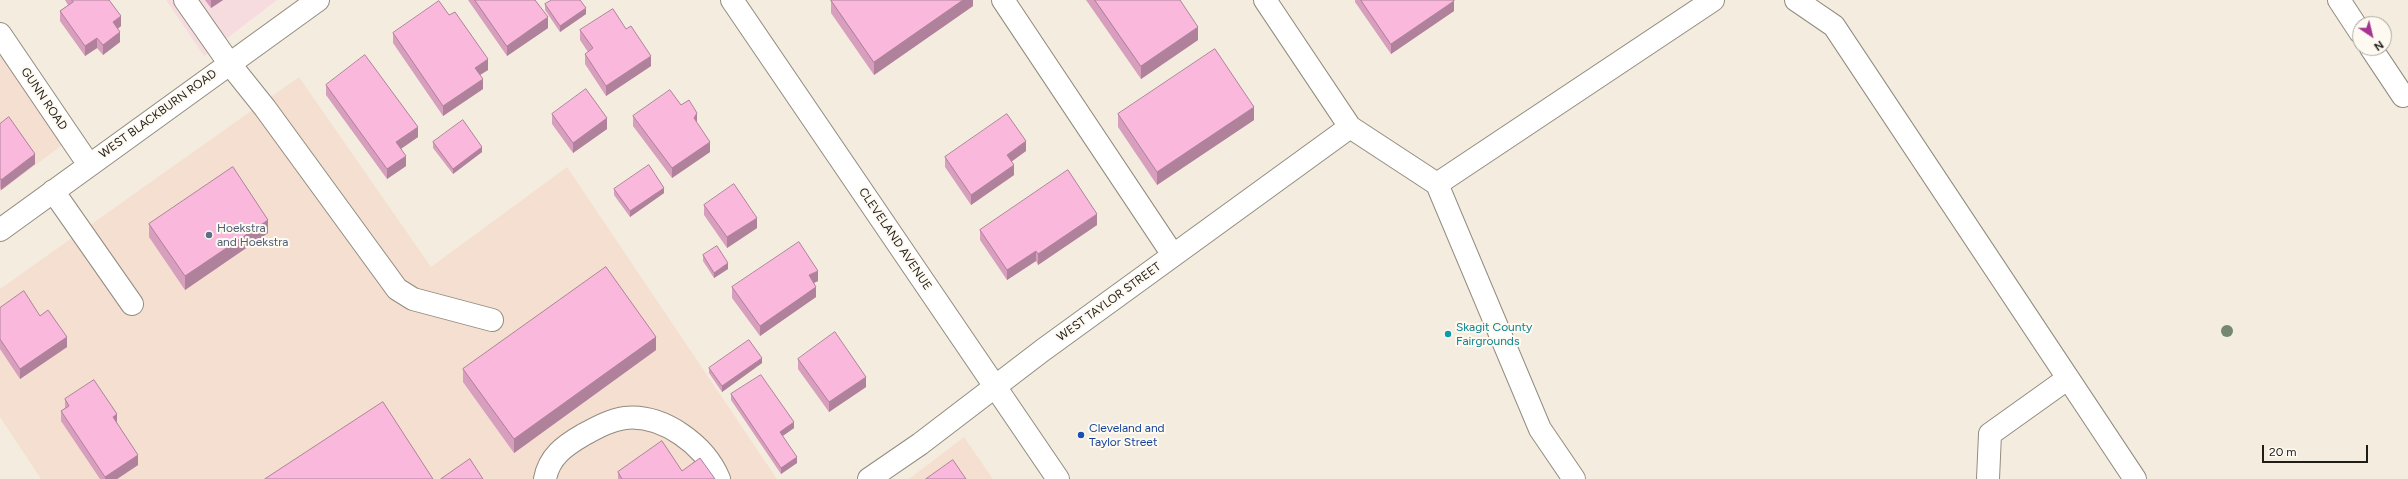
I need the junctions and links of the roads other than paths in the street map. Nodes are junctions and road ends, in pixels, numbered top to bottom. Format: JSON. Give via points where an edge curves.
{"nodes":[{"id":1,"x":185,"y":0,"type":"edge"},
{"id":2,"x":318,"y":0,"type":"edge"},
{"id":3,"x":732,"y":0,"type":"edge"},
{"id":4,"x":1003,"y":0,"type":"edge"},
{"id":5,"x":1264,"y":0,"type":"edge"},
{"id":6,"x":1713,"y":0,"type":"edge"},
{"id":7,"x":1796,"y":0,"type":"edge"},
{"id":8,"x":2339,"y":0,"type":"edge"},
{"id":9,"x":2352,"y":20,"type":"edge"},
{"id":10,"x":0,"y":34,"type":"edge"},
{"id":11,"x":2376,"y":56,"type":"edge"},
{"id":12,"x":229,"y":63,"type":"junction"},
{"id":13,"x":2403,"y":96,"type":"dead end"},
{"id":14,"x":1350,"y":127,"type":"junction"},
{"id":15,"x":89,"y":164,"type":"junction"},
{"id":16,"x":1437,"y":184,"type":"junction"},
{"id":17,"x":53,"y":191,"type":"junction"},
{"id":18,"x":0,"y":230,"type":"edge"},
{"id":19,"x":1173,"y":255,"type":"junction"},
{"id":20,"x":132,"y":304,"type":"dead end"},
{"id":21,"x":492,"y":320,"type":"dead end"},
{"id":22,"x":2067,"y":379,"type":"junction"},
{"id":23,"x":995,"y":387,"type":"junction"},
{"id":24,"x":545,"y":479,"type":"edge"},
{"id":25,"x":719,"y":479,"type":"edge"},
{"id":26,"x":869,"y":479,"type":"edge"},
{"id":27,"x":1058,"y":479,"type":"edge"},
{"id":28,"x":1574,"y":479,"type":"edge"},
{"id":29,"x":1988,"y":479,"type":"edge"},
{"id":30,"x":2135,"y":479,"type":"edge"}],
"edges":[{"from":1,"to":12,"type":"street"},
{"from":2,"to":12,"type":"street","name":"WEST BLACKBURN ROAD"},
{"from":3,"to":23,"type":"street","name":"CLEVELAND AVENUE"},
{"from":4,"to":19,"type":"street"},
{"from":5,"to":14,"type":"street"},
{"from":6,"to":16,"type":"street"},
{"from":7,"to":22,"type":"street","via":[[1834,26]]},
{"from":8,"to":9,"type":"street"},
{"from":10,"to":15,"type":"street","name":"GUNN ROAD"},
{"from":11,"to":13,"type":"street"},
{"from":12,"to":15,"type":"street","name":"WEST BLACKBURN ROAD"},
{"from":12,"to":21,"type":"street","via":[[265,108],[397,289],[412,299]]},
{"from":14,"to":16,"type":"street"},
{"from":14,"to":19,"type":"street","name":"WEST TAYLOR STREET"},
{"from":15,"to":17,"type":"street","name":"WEST BLACKBURN ROAD"},
{"from":16,"to":28,"type":"street","via":[[1540,429]]},
{"from":17,"to":18,"type":"street","name":"WEST BLACKBURN ROAD"},
{"from":17,"to":20,"type":"street"},
{"from":19,"to":23,"type":"street","name":"WEST TAYLOR STREET"},
{"from":22,"to":29,"type":"street","via":[[1990,434]]},
{"from":22,"to":30,"type":"street"},
{"from":23,"to":26,"type":"street","name":"WEST TAYLOR STREET"},
{"from":23,"to":27,"type":"street","name":"CLEVELAND AVENUE"},
{"from":24,"to":25,"type":"street","via":[[552,458],[563,447],[602,425],[625,418],[649,420],[667,426],[683,436],[704,454]]}]}
